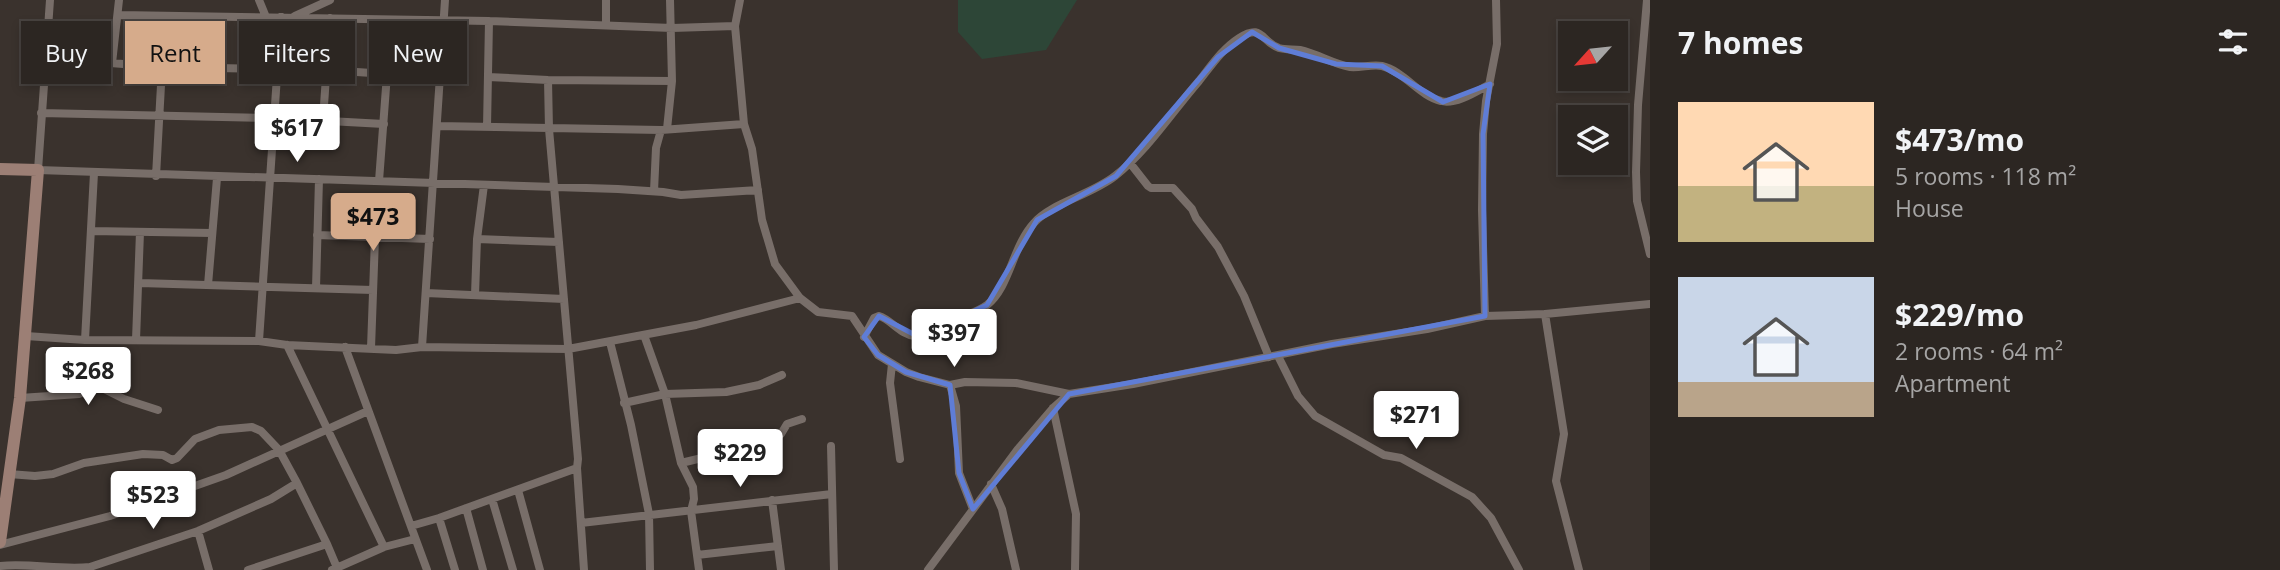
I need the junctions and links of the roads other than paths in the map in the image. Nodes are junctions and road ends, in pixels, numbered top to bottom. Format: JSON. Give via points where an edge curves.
{"nodes":[{"id":1,"x":50,"y":0,"type":"edge"},
{"id":2,"x":119,"y":0,"type":"edge"},
{"id":3,"x":259,"y":0,"type":"edge"},
{"id":4,"x":330,"y":0,"type":"edge"},
{"id":5,"x":445,"y":0,"type":"edge"},
{"id":6,"x":606,"y":0,"type":"edge"},
{"id":7,"x":670,"y":0,"type":"edge"},
{"id":8,"x":740,"y":0,"type":"edge"},
{"id":9,"x":1496,"y":0,"type":"edge"},
{"id":10,"x":1647,"y":0,"type":"edge"},
{"id":11,"x":119,"y":15,"type":"junction"},
{"id":12,"x":266,"y":16,"type":"junction"},
{"id":13,"x":281,"y":17,"type":"junction"},
{"id":14,"x":292,"y":17,"type":"junction"},
{"id":15,"x":330,"y":18,"type":"junction"},
{"id":16,"x":444,"y":20,"type":"junction"},
{"id":17,"x":49,"y":21,"type":"edge"},
{"id":18,"x":281,"y":21,"type":"edge"},
{"id":19,"x":330,"y":21,"type":"edge"},
{"id":20,"x":489,"y":21,"type":"junction"},
{"id":21,"x":606,"y":25,"type":"junction"},
{"id":22,"x":734,"y":26,"type":"junction"},
{"id":23,"x":672,"y":28,"type":"junction"},
{"id":24,"x":111,"y":63,"type":"joint"},
{"id":25,"x":125,"y":64,"type":"edge"},
{"id":26,"x":488,"y":77,"type":"junction"},
{"id":27,"x":548,"y":80,"type":"junction"},
{"id":28,"x":672,"y":81,"type":"junction"},
{"id":29,"x":1490,"y":83,"type":"junction"},
{"id":30,"x":44,"y":84,"type":"edge"},
{"id":31,"x":161,"y":84,"type":"edge"},
{"id":32,"x":276,"y":84,"type":"edge"},
{"id":33,"x":325,"y":84,"type":"edge"},
{"id":34,"x":386,"y":84,"type":"edge"},
{"id":35,"x":439,"y":84,"type":"edge"},
{"id":36,"x":41,"y":113,"type":"junction"},
{"id":37,"x":159,"y":116,"type":"junction"},
{"id":38,"x":273,"y":118,"type":"junction"},
{"id":39,"x":323,"y":120,"type":"junction"},
{"id":40,"x":384,"y":124,"type":"junction"},
{"id":41,"x":744,"y":124,"type":"junction"},
{"id":42,"x":437,"y":126,"type":"junction"},
{"id":43,"x":487,"y":127,"type":"junction"},
{"id":44,"x":549,"y":129,"type":"junction"},
{"id":45,"x":664,"y":129,"type":"junction"},
{"id":46,"x":1130,"y":163,"type":"junction"},
{"id":47,"x":0,"y":169,"type":"edge"},
{"id":48,"x":38,"y":170,"type":"junction"},
{"id":49,"x":94,"y":173,"type":"junction"},
{"id":50,"x":156,"y":176,"type":"junction"},
{"id":51,"x":269,"y":177,"type":"junction"},
{"id":52,"x":217,"y":178,"type":"junction"},
{"id":53,"x":319,"y":179,"type":"junction"},
{"id":54,"x":379,"y":181,"type":"junction"},
{"id":55,"x":433,"y":183,"type":"junction"},
{"id":56,"x":484,"y":185,"type":"junction"},
{"id":57,"x":555,"y":187,"type":"junction"},
{"id":58,"x":758,"y":190,"type":"junction"},
{"id":59,"x":654,"y":191,"type":"junction"},
{"id":60,"x":91,"y":231,"type":"junction"},
{"id":61,"x":140,"y":232,"type":"junction"},
{"id":62,"x":212,"y":233,"type":"junction"},
{"id":63,"x":317,"y":235,"type":"junction"},
{"id":64,"x":375,"y":238,"type":"junction"},
{"id":65,"x":430,"y":239,"type":"junction"},
{"id":66,"x":477,"y":239,"type":"junction"},
{"id":67,"x":559,"y":242,"type":"junction"},
{"id":68,"x":1650,"y":254,"type":"edge"},
{"id":69,"x":140,"y":283,"type":"junction"},
{"id":70,"x":208,"y":285,"type":"junction"},
{"id":71,"x":263,"y":286,"type":"junction"},
{"id":72,"x":316,"y":288,"type":"junction"},
{"id":73,"x":373,"y":290,"type":"junction"},
{"id":74,"x":426,"y":293,"type":"junction"},
{"id":75,"x":475,"y":295,"type":"junction"},
{"id":76,"x":800,"y":298,"type":"junction"},
{"id":77,"x":564,"y":299,"type":"junction"},
{"id":78,"x":1650,"y":304,"type":"edge"},
{"id":79,"x":1545,"y":314,"type":"junction"},
{"id":80,"x":1485,"y":316,"type":"junction"},
{"id":81,"x":644,"y":335,"type":"junction"},
{"id":82,"x":26,"y":336,"type":"junction"},
{"id":83,"x":864,"y":337,"type":"junction"},
{"id":84,"x":85,"y":340,"type":"junction"},
{"id":85,"x":136,"y":340,"type":"junction"},
{"id":86,"x":258,"y":341,"type":"junction"},
{"id":87,"x":610,"y":342,"type":"junction"},
{"id":88,"x":287,"y":345,"type":"junction"},
{"id":89,"x":345,"y":347,"type":"junction"},
{"id":90,"x":422,"y":347,"type":"junction"},
{"id":91,"x":371,"y":348,"type":"junction"},
{"id":92,"x":568,"y":349,"type":"junction"},
{"id":93,"x":1274,"y":357,"type":"junction"},
{"id":94,"x":892,"y":364,"type":"junction"},
{"id":95,"x":782,"y":375,"type":"dead end"},
{"id":96,"x":950,"y":385,"type":"junction"},
{"id":97,"x":665,"y":394,"type":"junction"},
{"id":98,"x":1069,"y":394,"type":"junction"},
{"id":99,"x":20,"y":398,"type":"junction"},
{"id":100,"x":624,"y":403,"type":"junction"},
{"id":101,"x":1053,"y":408,"type":"junction"},
{"id":102,"x":158,"y":410,"type":"dead end"},
{"id":103,"x":368,"y":411,"type":"junction"},
{"id":104,"x":802,"y":419,"type":"dead end"},
{"id":105,"x":327,"y":428,"type":"junction"},
{"id":106,"x":831,"y":446,"type":"dead end"},
{"id":107,"x":279,"y":450,"type":"junction"},
{"id":108,"x":900,"y":459,"type":"dead end"},
{"id":109,"x":681,"y":463,"type":"junction"},
{"id":110,"x":577,"y":468,"type":"junction"},
{"id":111,"x":9,"y":474,"type":"junction"},
{"id":112,"x":297,"y":483,"type":"junction"},
{"id":113,"x":991,"y":484,"type":"junction"},
{"id":114,"x":517,"y":490,"type":"junction"},
{"id":115,"x":832,"y":494,"type":"junction"},
{"id":116,"x":492,"y":499,"type":"junction"},
{"id":117,"x":772,"y":500,"type":"junction"},
{"id":118,"x":466,"y":508,"type":"junction"},
{"id":119,"x":972,"y":509,"type":"junction"},
{"id":120,"x":691,"y":511,"type":"junction"},
{"id":121,"x":649,"y":514,"type":"junction"},
{"id":122,"x":439,"y":519,"type":"junction"},
{"id":123,"x":580,"y":523,"type":"junction"},
{"id":124,"x":411,"y":526,"type":"junction"},
{"id":125,"x":198,"y":531,"type":"junction"},
{"id":126,"x":415,"y":539,"type":"junction"},
{"id":127,"x":0,"y":543,"type":"edge"},
{"id":128,"x":327,"y":544,"type":"junction"},
{"id":129,"x":778,"y":546,"type":"junction"},
{"id":130,"x":384,"y":547,"type":"junction"},
{"id":131,"x":697,"y":555,"type":"junction"},
{"id":132,"x":0,"y":566,"type":"edge"},
{"id":133,"x":336,"y":569,"type":"edge"},
{"id":134,"x":209,"y":570,"type":"edge"},
{"id":135,"x":248,"y":570,"type":"edge"},
{"id":136,"x":427,"y":570,"type":"edge"},
{"id":137,"x":455,"y":570,"type":"edge"},
{"id":138,"x":482,"y":570,"type":"edge"},
{"id":139,"x":513,"y":570,"type":"edge"},
{"id":140,"x":540,"y":570,"type":"edge"},
{"id":141,"x":584,"y":570,"type":"edge"},
{"id":142,"x":650,"y":570,"type":"edge"},
{"id":143,"x":699,"y":570,"type":"edge"},
{"id":144,"x":782,"y":570,"type":"edge"},
{"id":145,"x":834,"y":570,"type":"edge"},
{"id":146,"x":928,"y":570,"type":"edge"},
{"id":147,"x":1016,"y":570,"type":"edge"},
{"id":148,"x":1075,"y":570,"type":"edge"},
{"id":149,"x":1519,"y":570,"type":"edge"},
{"id":150,"x":1579,"y":570,"type":"edge"}],
"edges":[{"from":1,"to":17,"type":"street"},
{"from":2,"to":11,"type":"street"},
{"from":3,"to":12,"type":"street"},
{"from":4,"to":14,"type":"street"},
{"from":5,"to":16,"type":"street"},
{"from":6,"to":21,"type":"street"},
{"from":7,"to":23,"type":"street"},
{"from":8,"to":22,"type":"street"},
{"from":9,"to":29,"type":"street","via":[[1497,44]]},
{"from":10,"to":68,"type":"street","via":[[1636,172],[1637,201]]},
{"from":11,"to":12,"type":"street"},
{"from":11,"to":24,"type":"street"},
{"from":12,"to":13,"type":"street"},
{"from":13,"to":14,"type":"street"},
{"from":13,"to":18,"type":"street"},
{"from":14,"to":15,"type":"street"},
{"from":15,"to":16,"type":"street"},
{"from":15,"to":19,"type":"street"},
{"from":16,"to":20,"type":"street"},
{"from":20,"to":21,"type":"street"},
{"from":20,"to":26,"type":"street"},
{"from":21,"to":23,"type":"street"},
{"from":22,"to":23,"type":"street"},
{"from":22,"to":41,"type":"street"},
{"from":23,"to":28,"type":"street"},
{"from":24,"to":25,"type":"street"},
{"from":26,"to":27,"type":"street"},
{"from":26,"to":43,"type":"street"},
{"from":27,"to":28,"type":"street"},
{"from":27,"to":44,"type":"street"},
{"from":28,"to":45,"type":"street"},
{"from":29,"to":46,"type":"street","via":[[1470,95],[1443,102],[1382,66],[1336,64],[1300,50],[1279,48],[1252,32],[1218,57]]},
{"from":29,"to":80,"type":"street","via":[[1483,134]]},
{"from":30,"to":36,"type":"street"},
{"from":31,"to":37,"type":"street"},
{"from":32,"to":38,"type":"street"},
{"from":33,"to":39,"type":"street"},
{"from":34,"to":40,"type":"street"},
{"from":35,"to":42,"type":"street"},
{"from":36,"to":37,"type":"street"},
{"from":36,"to":48,"type":"street"},
{"from":37,"to":38,"type":"street"},
{"from":37,"to":50,"type":"street"},
{"from":38,"to":39,"type":"street"},
{"from":38,"to":51,"type":"street"},
{"from":39,"to":40,"type":"street"},
{"from":40,"to":54,"type":"street"},
{"from":41,"to":45,"type":"street"},
{"from":41,"to":58,"type":"street"},
{"from":42,"to":43,"type":"street"},
{"from":42,"to":55,"type":"street"},
{"from":43,"to":44,"type":"street"},
{"from":44,"to":45,"type":"street"},
{"from":44,"to":57,"type":"street"},
{"from":45,"to":59,"type":"street","via":[[656,148]]},
{"from":46,"to":83,"type":"street","via":[[1097,189],[1056,206],[1037,220],[1015,251],[999,291],[979,310],[919,337],[879,316]]},
{"from":46,"to":93,"type":"street","via":[[1148,186],[1173,188],[1192,209],[1218,247]]},
{"from":47,"to":48,"type":"street"},
{"from":48,"to":49,"type":"street"},
{"from":48,"to":82,"type":"street"},
{"from":49,"to":50,"type":"street"},
{"from":49,"to":60,"type":"street"},
{"from":50,"to":52,"type":"street"},
{"from":51,"to":52,"type":"street"},
{"from":51,"to":53,"type":"street"},
{"from":51,"to":71,"type":"street"},
{"from":52,"to":62,"type":"street"},
{"from":53,"to":54,"type":"street"},
{"from":53,"to":63,"type":"street"},
{"from":54,"to":55,"type":"street"},
{"from":55,"to":56,"type":"street"},
{"from":55,"to":65,"type":"street"},
{"from":56,"to":57,"type":"street"},
{"from":56,"to":66,"type":"street"},
{"from":57,"to":59,"type":"street"},
{"from":57,"to":67,"type":"street"},
{"from":58,"to":59,"type":"street","via":[[681,195]]},
{"from":58,"to":76,"type":"street","via":[[775,264]]},
{"from":60,"to":61,"type":"street"},
{"from":60,"to":84,"type":"street"},
{"from":61,"to":62,"type":"street"},
{"from":61,"to":69,"type":"street"},
{"from":62,"to":70,"type":"street"},
{"from":63,"to":64,"type":"street"},
{"from":63,"to":72,"type":"street"},
{"from":64,"to":65,"type":"street"},
{"from":64,"to":73,"type":"street"},
{"from":65,"to":74,"type":"street"},
{"from":66,"to":67,"type":"street"},
{"from":66,"to":75,"type":"street"},
{"from":67,"to":77,"type":"street"},
{"from":69,"to":70,"type":"street"},
{"from":69,"to":85,"type":"street"},
{"from":70,"to":71,"type":"street"},
{"from":71,"to":72,"type":"street"},
{"from":71,"to":86,"type":"street"},
{"from":72,"to":73,"type":"street"},
{"from":73,"to":91,"type":"street"},
{"from":74,"to":75,"type":"street"},
{"from":74,"to":90,"type":"street"},
{"from":75,"to":77,"type":"street"},
{"from":76,"to":81,"type":"street"},
{"from":76,"to":83,"type":"street","via":[[818,312],[852,316]]},
{"from":77,"to":92,"type":"street"},
{"from":78,"to":79,"type":"street"},
{"from":79,"to":80,"type":"street"},
{"from":79,"to":150,"type":"street","via":[[1564,434],[1556,481]]},
{"from":80,"to":93,"type":"street"},
{"from":81,"to":87,"type":"street"},
{"from":81,"to":97,"type":"street"},
{"from":82,"to":84,"type":"street"},
{"from":82,"to":99,"type":"street"},
{"from":83,"to":94,"type":"street"},
{"from":84,"to":85,"type":"street"},
{"from":85,"to":86,"type":"street"},
{"from":86,"to":88,"type":"street"},
{"from":87,"to":92,"type":"street"},
{"from":87,"to":100,"type":"street"},
{"from":88,"to":89,"type":"street"},
{"from":88,"to":105,"type":"street"},
{"from":89,"to":91,"type":"street"},
{"from":89,"to":103,"type":"street"},
{"from":90,"to":91,"type":"street"},
{"from":90,"to":92,"type":"street"},
{"from":92,"to":110,"type":"street"},
{"from":93,"to":98,"type":"street"},
{"from":93,"to":149,"type":"street","via":[[1315,416],[1472,497],[1491,518]]},
{"from":94,"to":96,"type":"street"},
{"from":94,"to":108,"type":"street","via":[[890,383]]},
{"from":95,"to":97,"type":"street","via":[[726,392]]},
{"from":96,"to":98,"type":"street","via":[[1016,383]]},
{"from":96,"to":119,"type":"street","via":[[956,405],[959,473]]},
{"from":97,"to":100,"type":"street"},
{"from":97,"to":109,"type":"street"},
{"from":98,"to":101,"type":"street"},
{"from":99,"to":102,"type":"street","via":[[79,394],[100,387]]},
{"from":99,"to":111,"type":"street"},
{"from":100,"to":121,"type":"street"},
{"from":101,"to":113,"type":"street"},
{"from":101,"to":148,"type":"street","via":[[1076,514]]},
{"from":103,"to":105,"type":"street"},
{"from":103,"to":124,"type":"street"},
{"from":104,"to":109,"type":"street","via":[[787,424],[773,441]]},
{"from":105,"to":107,"type":"street"},
{"from":105,"to":130,"type":"street"},
{"from":106,"to":115,"type":"street"},
{"from":107,"to":111,"type":"street","via":[[257,429],[226,428],[195,439],[172,460],[143,454],[53,474]]},
{"from":107,"to":112,"type":"street"},
{"from":107,"to":127,"type":"street","via":[[226,475],[110,516]]},
{"from":109,"to":120,"type":"street","via":[[694,487]]},
{"from":110,"to":114,"type":"street"},
{"from":110,"to":123,"type":"street"},
{"from":111,"to":127,"type":"street"},
{"from":112,"to":125,"type":"street"},
{"from":112,"to":128,"type":"street"},
{"from":113,"to":119,"type":"street"},
{"from":113,"to":147,"type":"street","via":[[1002,509]]},
{"from":114,"to":116,"type":"street"},
{"from":114,"to":140,"type":"street"},
{"from":115,"to":117,"type":"street"},
{"from":115,"to":145,"type":"street"},
{"from":116,"to":118,"type":"street"},
{"from":116,"to":139,"type":"street"},
{"from":117,"to":120,"type":"street"},
{"from":117,"to":129,"type":"street"},
{"from":118,"to":122,"type":"street"},
{"from":118,"to":138,"type":"street"},
{"from":119,"to":146,"type":"street"},
{"from":120,"to":121,"type":"street"},
{"from":120,"to":131,"type":"street"},
{"from":121,"to":123,"type":"street"},
{"from":121,"to":142,"type":"street"},
{"from":122,"to":124,"type":"street"},
{"from":122,"to":137,"type":"street"},
{"from":123,"to":141,"type":"street"},
{"from":124,"to":126,"type":"street"},
{"from":125,"to":132,"type":"street","via":[[90,567]]},
{"from":125,"to":134,"type":"street"},
{"from":126,"to":130,"type":"street"},
{"from":126,"to":136,"type":"street"},
{"from":128,"to":133,"type":"street"},
{"from":128,"to":135,"type":"street"},
{"from":129,"to":131,"type":"street"},
{"from":129,"to":144,"type":"street"},
{"from":130,"to":133,"type":"street"},
{"from":131,"to":143,"type":"street"}]}
